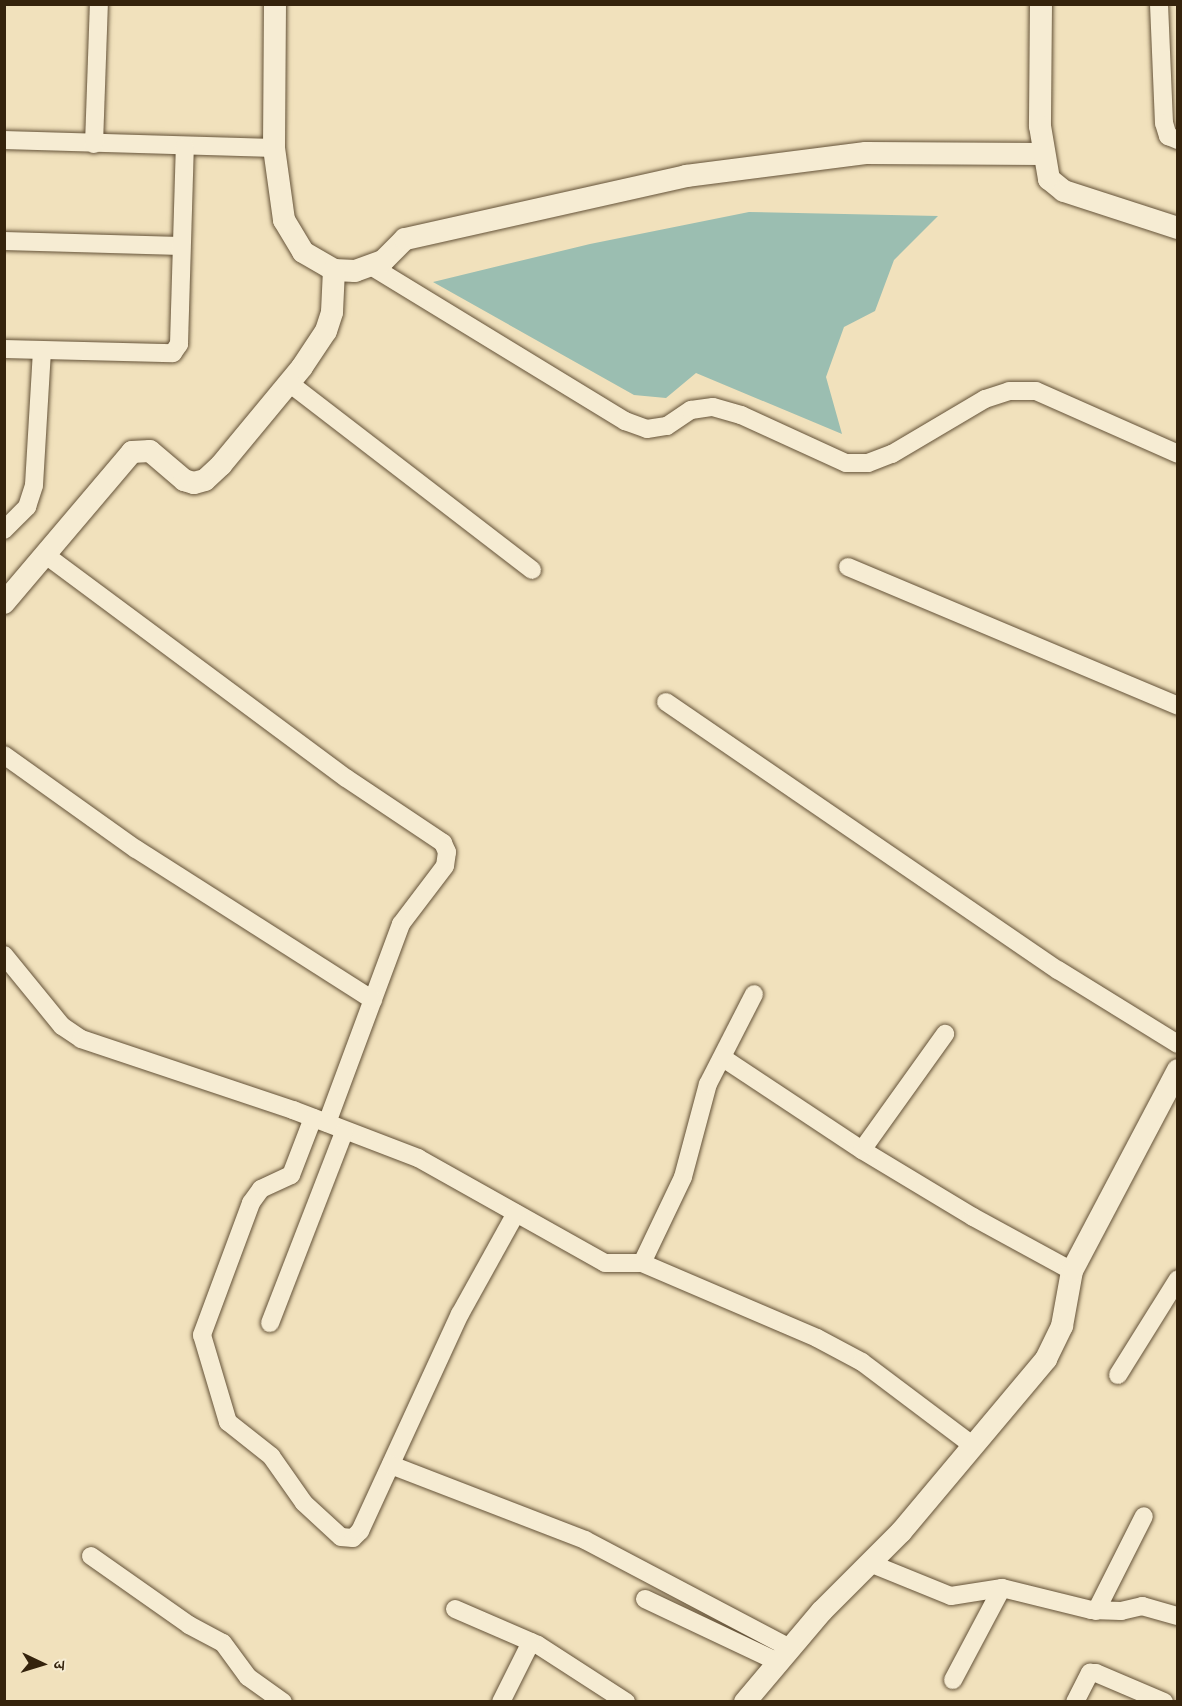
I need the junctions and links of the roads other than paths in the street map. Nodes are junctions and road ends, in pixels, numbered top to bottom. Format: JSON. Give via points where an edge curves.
{"nodes":[{"id":1,"x":99,"y":4,"type":"edge"},
{"id":2,"x":275,"y":4,"type":"edge"},
{"id":3,"x":1041,"y":4,"type":"edge"},
{"id":4,"x":1159,"y":4,"type":"edge"},
{"id":5,"x":4,"y":140,"type":"edge"},
{"id":6,"x":1178,"y":140,"type":"edge"},
{"id":7,"x":94,"y":144,"type":"junction"},
{"id":8,"x":185,"y":147,"type":"junction"},
{"id":9,"x":274,"y":148,"type":"junction"},
{"id":10,"x":1042,"y":154,"type":"junction"},
{"id":11,"x":1178,"y":228,"type":"edge"},
{"id":12,"x":4,"y":241,"type":"edge"},
{"id":13,"x":181,"y":246,"type":"junction"},
{"id":14,"x":371,"y":266,"type":"junction"},
{"id":15,"x":334,"y":270,"type":"junction"},
{"id":16,"x":4,"y":349,"type":"edge"},
{"id":17,"x":42,"y":352,"type":"junction"},
{"id":18,"x":288,"y":382,"type":"junction"},
{"id":19,"x":1178,"y":454,"type":"edge"},
{"id":20,"x":4,"y":530,"type":"edge"},
{"id":21,"x":47,"y":556,"type":"junction"},
{"id":22,"x":848,"y":567,"type":"dead end"},
{"id":23,"x":532,"y":570,"type":"dead end"},
{"id":24,"x":4,"y":603,"type":"edge"},
{"id":25,"x":666,"y":702,"type":"dead end"},
{"id":26,"x":1178,"y":706,"type":"edge"},
{"id":27,"x":4,"y":754,"type":"edge"},
{"id":28,"x":4,"y":955,"type":"edge"},
{"id":29,"x":754,"y":994,"type":"dead end"},
{"id":30,"x":373,"y":1000,"type":"junction"},
{"id":31,"x":945,"y":1034,"type":"dead end"},
{"id":32,"x":1178,"y":1044,"type":"edge"},
{"id":33,"x":723,"y":1058,"type":"junction"},
{"id":34,"x":1178,"y":1070,"type":"edge"},
{"id":35,"x":320,"y":1121,"type":"junction"},
{"id":36,"x":344,"y":1132,"type":"junction"},
{"id":37,"x":862,"y":1150,"type":"junction"},
{"id":38,"x":516,"y":1213,"type":"junction"},
{"id":39,"x":642,"y":1263,"type":"junction"},
{"id":40,"x":1072,"y":1271,"type":"junction"},
{"id":41,"x":1178,"y":1279,"type":"edge"},
{"id":42,"x":270,"y":1323,"type":"dead end"},
{"id":43,"x":1118,"y":1375,"type":"dead end"},
{"id":44,"x":971,"y":1444,"type":"junction"},
{"id":45,"x":391,"y":1465,"type":"junction"},
{"id":46,"x":1144,"y":1516,"type":"dead end"},
{"id":47,"x":91,"y":1556,"type":"dead end"},
{"id":48,"x":872,"y":1564,"type":"junction"},
{"id":49,"x":1002,"y":1588,"type":"junction"},
{"id":50,"x":645,"y":1599,"type":"dead end"},
{"id":51,"x":455,"y":1609,"type":"dead end"},
{"id":52,"x":1096,"y":1611,"type":"junction"},
{"id":53,"x":1178,"y":1616,"type":"edge"},
{"id":54,"x":531,"y":1642,"type":"junction"},
{"id":55,"x":784,"y":1655,"type":"junction"},
{"id":56,"x":953,"y":1680,"type":"dead end"},
{"id":57,"x":283,"y":1701,"type":"edge"},
{"id":58,"x":501,"y":1701,"type":"edge"},
{"id":59,"x":626,"y":1701,"type":"edge"},
{"id":60,"x":745,"y":1701,"type":"edge"},
{"id":61,"x":1075,"y":1701,"type":"edge"},
{"id":62,"x":1164,"y":1701,"type":"edge"}],
"edges":[{"from":1,"to":7,"type":"street"},
{"from":2,"to":9,"type":"street"},
{"from":3,"to":10,"type":"street"},
{"from":4,"to":6,"type":"street","via":[[1164,123],[1168,136]]},
{"from":5,"to":7,"type":"street"},
{"from":7,"to":8,"type":"street"},
{"from":8,"to":9,"type":"street"},
{"from":8,"to":13,"type":"street"},
{"from":9,"to":15,"type":"street","via":[[284,220],[294,241],[303,252]]},
{"from":10,"to":11,"type":"street","via":[[1049,179],[1064,191]]},
{"from":10,"to":14,"type":"street","via":[[866,153],[686,176],[405,239],[383,261]]},
{"from":12,"to":13,"type":"street"},
{"from":13,"to":17,"type":"street","via":[[179,344],[173,353]]},
{"from":14,"to":15,"type":"street","via":[[355,271]]},
{"from":14,"to":19,"type":"street","via":[[625,421],[647,429],[667,426],[691,410],[713,407],[741,415],[846,463],[868,463],[891,454],[985,399],[1009,391],[1036,392]]},
{"from":15,"to":18,"type":"street","via":[[332,312],[326,331]]},
{"from":16,"to":17,"type":"street"},
{"from":17,"to":20,"type":"street","via":[[34,484],[27,507]]},
{"from":18,"to":21,"type":"street","via":[[205,480],[184,480],[150,451],[132,452]]},
{"from":18,"to":23,"type":"street"},
{"from":21,"to":24,"type":"street"},
{"from":21,"to":30,"type":"street","via":[[346,778],[443,843],[447,852],[445,866],[401,924]]},
{"from":22,"to":26,"type":"street"},
{"from":25,"to":32,"type":"street","via":[[1058,970]]},
{"from":27,"to":30,"type":"street","via":[[136,849]]},
{"from":28,"to":35,"type":"street","via":[[62,1026],[81,1039]]},
{"from":29,"to":33,"type":"street"},
{"from":30,"to":35,"type":"street"},
{"from":31,"to":37,"type":"street"},
{"from":33,"to":37,"type":"street"},
{"from":33,"to":39,"type":"street","via":[[708,1084],[683,1177]]},
{"from":34,"to":40,"type":"street"},
{"from":35,"to":36,"type":"street"},
{"from":35,"to":45,"type":"street","via":[[291,1175],[261,1190],[251,1203],[202,1335],[204,1350],[228,1422],[271,1456],[304,1503],[341,1537],[353,1538],[360,1531]]},
{"from":36,"to":38,"type":"street","via":[[418,1158]]},
{"from":36,"to":42,"type":"street"},
{"from":37,"to":40,"type":"street","via":[[973,1218]]},
{"from":38,"to":39,"type":"street","via":[[605,1263]]},
{"from":38,"to":45,"type":"street","via":[[460,1314]]},
{"from":39,"to":44,"type":"street","via":[[847,1354]]},
{"from":40,"to":44,"type":"street","via":[[1054,1345]]},
{"from":41,"to":43,"type":"street"},
{"from":44,"to":48,"type":"street"},
{"from":45,"to":55,"type":"street","via":[[585,1540]]},
{"from":46,"to":52,"type":"street"},
{"from":47,"to":57,"type":"street","via":[[180,1619],[223,1643],[248,1677]]},
{"from":48,"to":49,"type":"street","via":[[951,1596]]},
{"from":48,"to":55,"type":"street","via":[[822,1611]]},
{"from":49,"to":52,"type":"street"},
{"from":49,"to":56,"type":"street"},
{"from":50,"to":55,"type":"street"},
{"from":51,"to":54,"type":"street"},
{"from":52,"to":53,"type":"street","via":[[1142,1606]]},
{"from":54,"to":58,"type":"street"},
{"from":54,"to":59,"type":"street"},
{"from":55,"to":60,"type":"street"},
{"from":61,"to":62,"type":"street","via":[[1090,1673]]}]}
